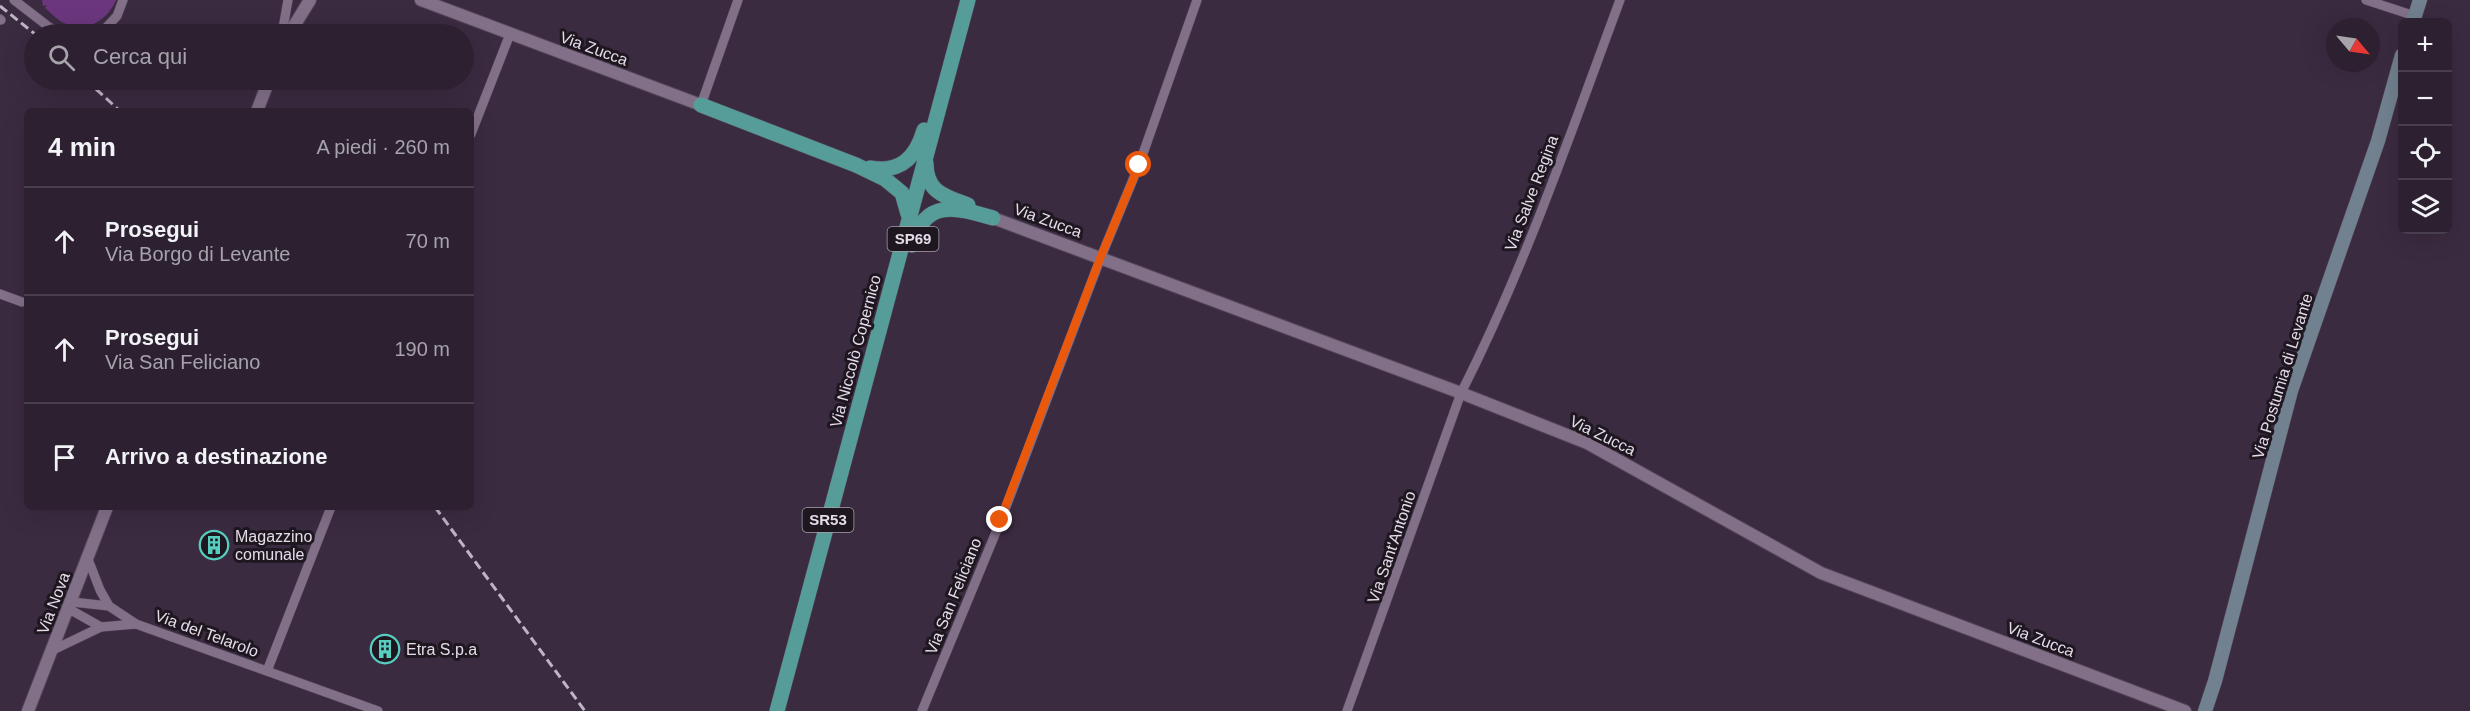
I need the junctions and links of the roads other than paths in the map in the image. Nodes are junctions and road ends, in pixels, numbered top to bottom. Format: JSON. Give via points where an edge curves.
{"nodes":[{"id":1,"x":14,"y":0,"type":"edge"},
{"id":2,"x":123,"y":0,"type":"edge"},
{"id":3,"x":288,"y":0,"type":"edge"},
{"id":4,"x":300,"y":0,"type":"edge"},
{"id":5,"x":310,"y":0,"type":"edge"},
{"id":6,"x":420,"y":0,"type":"edge"},
{"id":7,"x":440,"y":0,"type":"edge"},
{"id":8,"x":738,"y":0,"type":"edge"},
{"id":9,"x":968,"y":0,"type":"edge"},
{"id":10,"x":1197,"y":0,"type":"edge"},
{"id":11,"x":1620,"y":0,"type":"edge"},
{"id":12,"x":2366,"y":0,"type":"edge"},
{"id":13,"x":2420,"y":0,"type":"edge"},
{"id":14,"x":460,"y":15,"type":"junction"},
{"id":15,"x":2411,"y":18,"type":"edge"},
{"id":16,"x":2414,"y":18,"type":"edge"},
{"id":17,"x":45,"y":24,"type":"edge"},
{"id":18,"x":109,"y":24,"type":"edge"},
{"id":19,"x":287,"y":24,"type":"edge"},
{"id":20,"x":290,"y":24,"type":"edge"},
{"id":21,"x":293,"y":24,"type":"edge"},
{"id":22,"x":510,"y":34,"type":"junction"},
{"id":23,"x":954,"y":52,"type":"junction"},
{"id":24,"x":2398,"y":72,"type":"edge"},
{"id":25,"x":265,"y":90,"type":"edge"},
{"id":26,"x":700,"y":105,"type":"junction"},
{"id":27,"x":258,"y":108,"type":"edge"},
{"id":28,"x":474,"y":126,"type":"edge"},
{"id":29,"x":927,"y":151,"type":"junction"},
{"id":30,"x":856,"y":165,"type":"junction"},
{"id":31,"x":993,"y":218,"type":"junction"},
{"id":32,"x":909,"y":220,"type":"junction"},
{"id":33,"x":1101,"y":256,"type":"junction"},
{"id":34,"x":0,"y":294,"type":"edge"},
{"id":35,"x":22,"y":302,"type":"dead end"},
{"id":36,"x":880,"y":329,"type":"junction"},
{"id":37,"x":1461,"y":393,"type":"junction"},
{"id":38,"x":106,"y":510,"type":"edge"},
{"id":39,"x":330,"y":510,"type":"edge"},
{"id":40,"x":88,"y":559,"type":"junction"},
{"id":41,"x":70,"y":606,"type":"junction"},
{"id":42,"x":109,"y":606,"type":"junction"},
{"id":43,"x":136,"y":624,"type":"junction"},
{"id":44,"x":101,"y":627,"type":"junction"},
{"id":45,"x":52,"y":650,"type":"junction"},
{"id":46,"x":267,"y":671,"type":"junction"},
{"id":47,"x":28,"y":711,"type":"edge"},
{"id":48,"x":378,"y":711,"type":"edge"},
{"id":49,"x":777,"y":711,"type":"edge"},
{"id":50,"x":922,"y":711,"type":"edge"},
{"id":51,"x":1347,"y":711,"type":"edge"},
{"id":52,"x":2185,"y":711,"type":"edge"},
{"id":53,"x":2205,"y":711,"type":"edge"}],
"edges":[{"from":1,"to":17,"type":"street"},
{"from":2,"to":18,"type":"street"},
{"from":3,"to":19,"type":"street"},
{"from":4,"to":20,"type":"street"},
{"from":5,"to":21,"type":"street"},
{"from":6,"to":14,"type":"street","name":"Via Zucca","number":"SP69"},
{"from":7,"to":14,"type":"street","name":"Via Zucca","number":"SP69"},
{"from":8,"to":26,"type":"street"},
{"from":9,"to":23,"type":"highway","name":"Via Niccolò Copernico","number":"SR53"},
{"from":10,"to":33,"type":"street","name":"Via San Feliciano","via":[[1139,165]]},
{"from":11,"to":37,"type":"street","name":"Via Salve Regina","via":[[1532,233]]},
{"from":12,"to":15,"type":"street"},
{"from":13,"to":16,"type":"main road"},
{"from":14,"to":22,"type":"street","name":"Via Zucca","number":"SP69"},
{"from":22,"to":26,"type":"street","name":"Via Zucca","number":"SP69"},
{"from":22,"to":28,"type":"street"},
{"from":23,"to":29,"type":"highway","name":"Via Niccolò Copernico","number":"SR53"},
{"from":23,"to":30,"type":"highway","number":"SP69","via":[[934,93],[920,143],[909,160],[889,169]]},
{"from":24,"to":53,"type":"main road","name":"Via Postumia di Levante","via":[[2291,391]]},
{"from":25,"to":27,"type":"street"},
{"from":26,"to":30,"type":"highway","number":"SP69"},
{"from":29,"to":31,"type":"highway","number":"SP69","via":[[927,178],[935,190]]},
{"from":29,"to":32,"type":"highway","name":"Via Niccolò Copernico","number":"SR53"},
{"from":30,"to":32,"type":"highway","number":"SP69","via":[[898,188],[906,199]]},
{"from":31,"to":33,"type":"street","name":"Via Zucca","number":"SP69"},
{"from":31,"to":36,"type":"highway","number":"SP69","via":[[963,209],[925,217],[918,225],[900,287]]},
{"from":32,"to":36,"type":"highway","name":"Via Niccolò Copernico","number":"SR53"},
{"from":33,"to":37,"type":"street","name":"Via Zucca","number":"SP69"},
{"from":33,"to":50,"type":"street","name":"Via San Feliciano"},
{"from":34,"to":35,"type":"street"},
{"from":36,"to":49,"type":"highway","name":"Via Niccolò Copernico","number":"SR53"},
{"from":37,"to":51,"type":"street","name":"Via Sant'Antonio"},
{"from":37,"to":52,"type":"street","name":"Via Zucca","number":"SP69","via":[[1587,443],[1821,573]]},
{"from":38,"to":40,"type":"street","name":"Via Nova"},
{"from":39,"to":46,"type":"street","name":"Via del Telarolo"},
{"from":40,"to":41,"type":"street","name":"Via Nova"},
{"from":40,"to":42,"type":"street"},
{"from":41,"to":42,"type":"street"},
{"from":41,"to":44,"type":"street"},
{"from":41,"to":45,"type":"street","name":"Via Nova"},
{"from":42,"to":43,"type":"street"},
{"from":43,"to":44,"type":"street"},
{"from":43,"to":46,"type":"street","name":"Via del Telarolo"},
{"from":44,"to":45,"type":"street"},
{"from":45,"to":47,"type":"street","name":"Via Nova"},
{"from":46,"to":48,"type":"street","name":"Via del Telarolo"}]}
